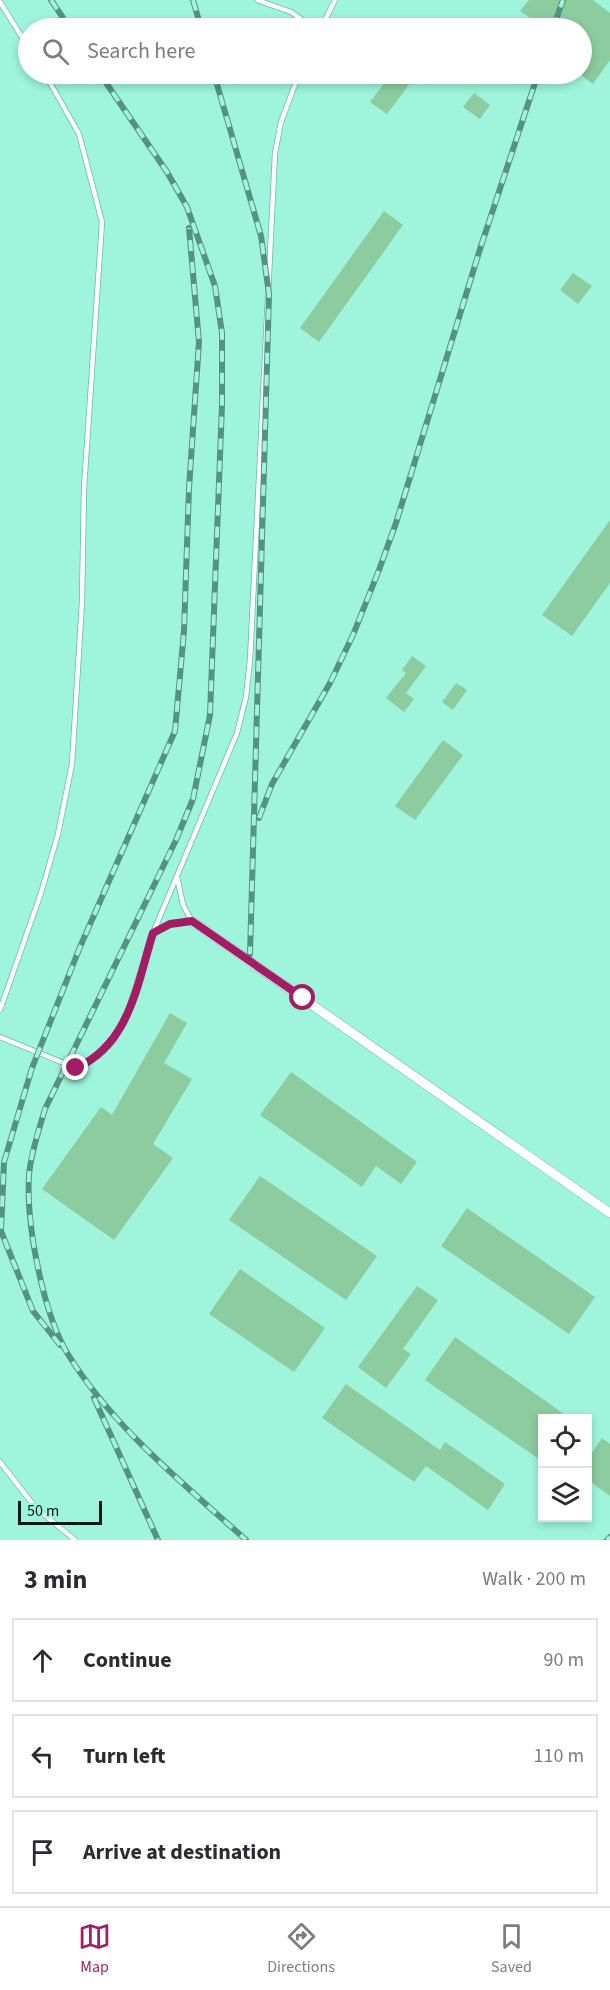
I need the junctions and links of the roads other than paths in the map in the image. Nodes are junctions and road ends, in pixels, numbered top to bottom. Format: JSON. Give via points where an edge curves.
{"nodes":[{"id":1,"x":257,"y":0,"type":"edge"},
{"id":2,"x":335,"y":0,"type":"edge"},
{"id":3,"x":0,"y":2,"type":"edge"},
{"id":4,"x":300,"y":18,"type":"edge"},
{"id":5,"x":326,"y":18,"type":"edge"},
{"id":6,"x":18,"y":31,"type":"edge"},
{"id":7,"x":51,"y":84,"type":"edge"},
{"id":8,"x":294,"y":84,"type":"edge"},
{"id":9,"x":177,"y":876,"type":"junction"},
{"id":10,"x":192,"y":921,"type":"junction"},
{"id":11,"x":153,"y":933,"type":"junction"},
{"id":12,"x":0,"y":1010,"type":"edge"},
{"id":13,"x":0,"y":1037,"type":"edge"},
{"id":14,"x":610,"y":1213,"type":"edge"},
{"id":15,"x":0,"y":1462,"type":"edge"},
{"id":16,"x":75,"y":1540,"type":"edge"}],
"edges":[{"from":1,"to":4,"type":"lane"},
{"from":2,"to":5,"type":"lane"},
{"from":3,"to":6,"type":"lane"},
{"from":7,"to":12,"type":"lane","via":[[79,134],[102,222],[84,488],[81,613],[72,764],[58,834]]},
{"from":8,"to":9,"type":"lane","via":[[275,153],[246,697],[237,733]]},
{"from":9,"to":10,"type":"lane","via":[[183,905]]},
{"from":9,"to":11,"type":"lane"},
{"from":10,"to":11,"type":"lane","via":[[170,924]]},
{"from":10,"to":14,"type":"street"},
{"from":11,"to":13,"type":"lane","via":[[128,1011],[114,1040],[99,1055],[76,1068]]},
{"from":15,"to":16,"type":"lane","via":[[35,1508]]}]}
